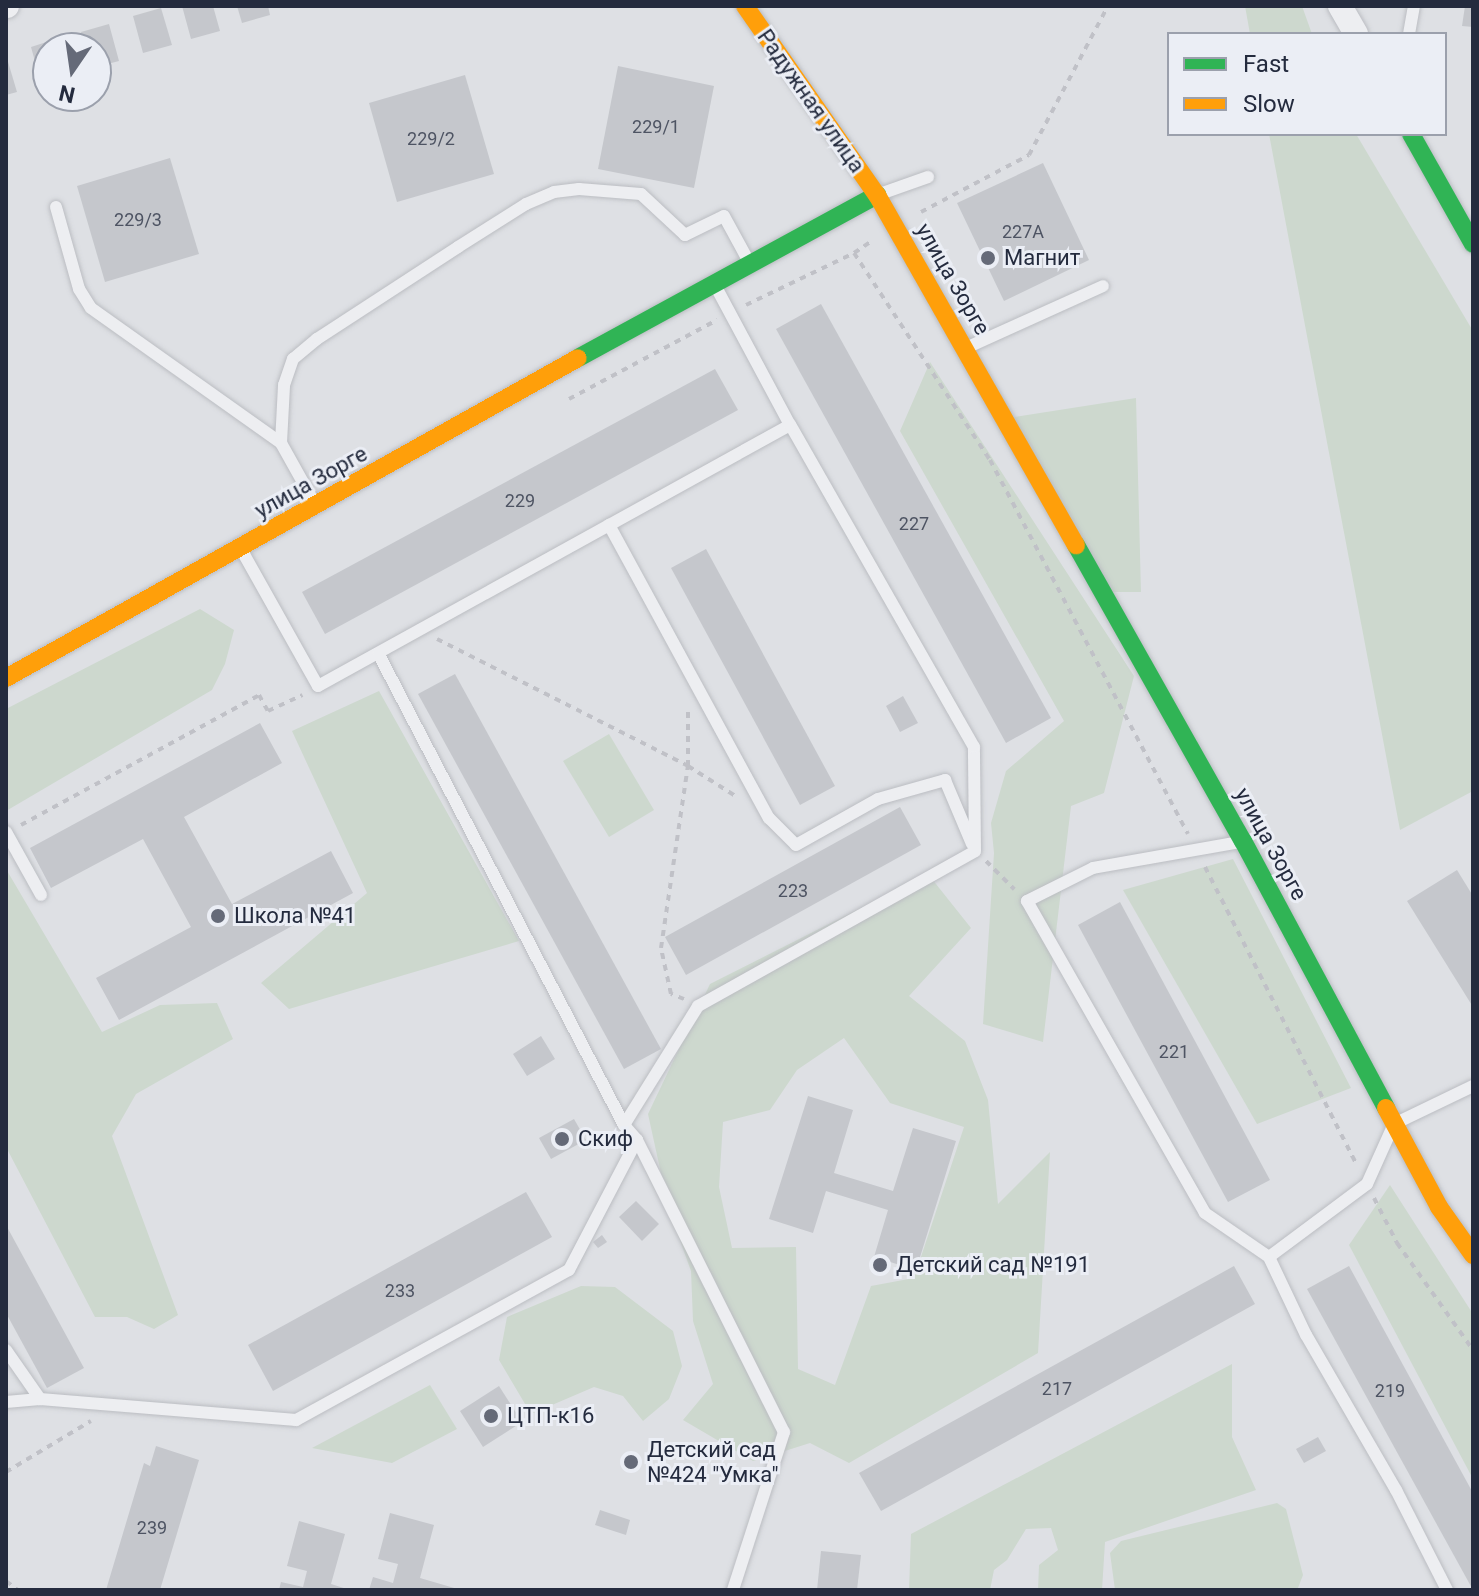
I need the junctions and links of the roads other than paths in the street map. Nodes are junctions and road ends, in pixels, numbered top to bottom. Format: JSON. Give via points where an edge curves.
{"nodes":[{"id":1,"x":745,"y":6,"type":"edge"},
{"id":2,"x":1340,"y":6,"type":"edge"},
{"id":3,"x":1414,"y":6,"type":"edge"},
{"id":4,"x":1355,"y":32,"type":"edge"},
{"id":5,"x":1409,"y":32,"type":"edge"},
{"id":6,"x":1412,"y":136,"type":"edge"},
{"id":7,"x":928,"y":177,"type":"dead end"},
{"id":8,"x":877,"y":195,"type":"junction"},
{"id":9,"x":56,"y":207,"type":"dead end"},
{"id":10,"x":1473,"y":244,"type":"edge"},
{"id":11,"x":750,"y":263,"type":"junction"},
{"id":12,"x":714,"y":282,"type":"junction"},
{"id":13,"x":1103,"y":286,"type":"dead end"},
{"id":14,"x":965,"y":349,"type":"junction"},
{"id":15,"x":790,"y":425,"type":"junction"},
{"id":16,"x":281,"y":443,"type":"junction"},
{"id":17,"x":317,"y":506,"type":"junction"},
{"id":18,"x":609,"y":525,"type":"junction"},
{"id":19,"x":241,"y":549,"type":"junction"},
{"id":20,"x":378,"y":653,"type":"junction"},
{"id":21,"x":6,"y":678,"type":"edge"},
{"id":22,"x":6,"y":832,"type":"edge"},
{"id":23,"x":1243,"y":841,"type":"junction"},
{"id":24,"x":975,"y":851,"type":"junction"},
{"id":25,"x":41,"y":895,"type":"dead end"},
{"id":26,"x":1473,"y":1086,"type":"edge"},
{"id":27,"x":1394,"y":1124,"type":"junction"},
{"id":28,"x":624,"y":1125,"type":"junction"},
{"id":29,"x":637,"y":1140,"type":"junction"},
{"id":30,"x":1473,"y":1253,"type":"edge"},
{"id":31,"x":1269,"y":1257,"type":"junction"},
{"id":32,"x":6,"y":1350,"type":"edge"},
{"id":33,"x":40,"y":1399,"type":"junction"},
{"id":34,"x":6,"y":1402,"type":"edge"},
{"id":35,"x":733,"y":1590,"type":"edge"},
{"id":36,"x":1447,"y":1590,"type":"edge"}],
"edges":[{"from":1,"to":8,"type":"street","name":"Радужная улица"},
{"from":2,"to":4,"type":"street"},
{"from":3,"to":5,"type":"lane"},
{"from":6,"to":10,"type":"street"},
{"from":7,"to":8,"type":"lane"},
{"from":8,"to":11,"type":"street","name":"улица Зорге"},
{"from":8,"to":14,"type":"street","name":"улица Зорге"},
{"from":9,"to":16,"type":"lane","via":[[79,289],[91,308]]},
{"from":11,"to":12,"type":"street","name":"улица Зорге"},
{"from":11,"to":16,"type":"lane","via":[[724,216],[685,235],[641,194],[554,192],[469,240],[293,359],[284,385]]},
{"from":12,"to":15,"type":"lane"},
{"from":12,"to":17,"type":"street","name":"улица Зорге"},
{"from":13,"to":14,"type":"lane"},
{"from":14,"to":23,"type":"street","name":"улица Зорге"},
{"from":15,"to":18,"type":"lane"},
{"from":15,"to":24,"type":"lane","via":[[974,747]]},
{"from":16,"to":17,"type":"lane"},
{"from":17,"to":19,"type":"street","name":"улица Зорге"},
{"from":18,"to":20,"type":"lane"},
{"from":18,"to":24,"type":"lane","via":[[769,818],[796,845],[878,799],[945,780]]},
{"from":19,"to":20,"type":"lane","via":[[318,686]]},
{"from":19,"to":21,"type":"street","name":"улица Зорге"},
{"from":20,"to":28,"type":"lane"},
{"from":22,"to":25,"type":"lane"},
{"from":23,"to":27,"type":"street","name":"улица Зорге"},
{"from":23,"to":31,"type":"lane","via":[[1093,868],[1027,901],[1205,1213]]},
{"from":24,"to":28,"type":"lane","via":[[698,1006]]},
{"from":26,"to":27,"type":"lane"},
{"from":27,"to":30,"type":"street","name":"улица Зорге","via":[[1439,1207]]},
{"from":27,"to":31,"type":"lane","via":[[1367,1184]]},
{"from":28,"to":29,"type":"lane"},
{"from":29,"to":33,"type":"lane","via":[[569,1270],[296,1420]]},
{"from":29,"to":35,"type":"lane","via":[[784,1432]]},
{"from":31,"to":36,"type":"lane","via":[[1306,1335]]},
{"from":32,"to":33,"type":"lane"},
{"from":33,"to":34,"type":"lane"}]}
